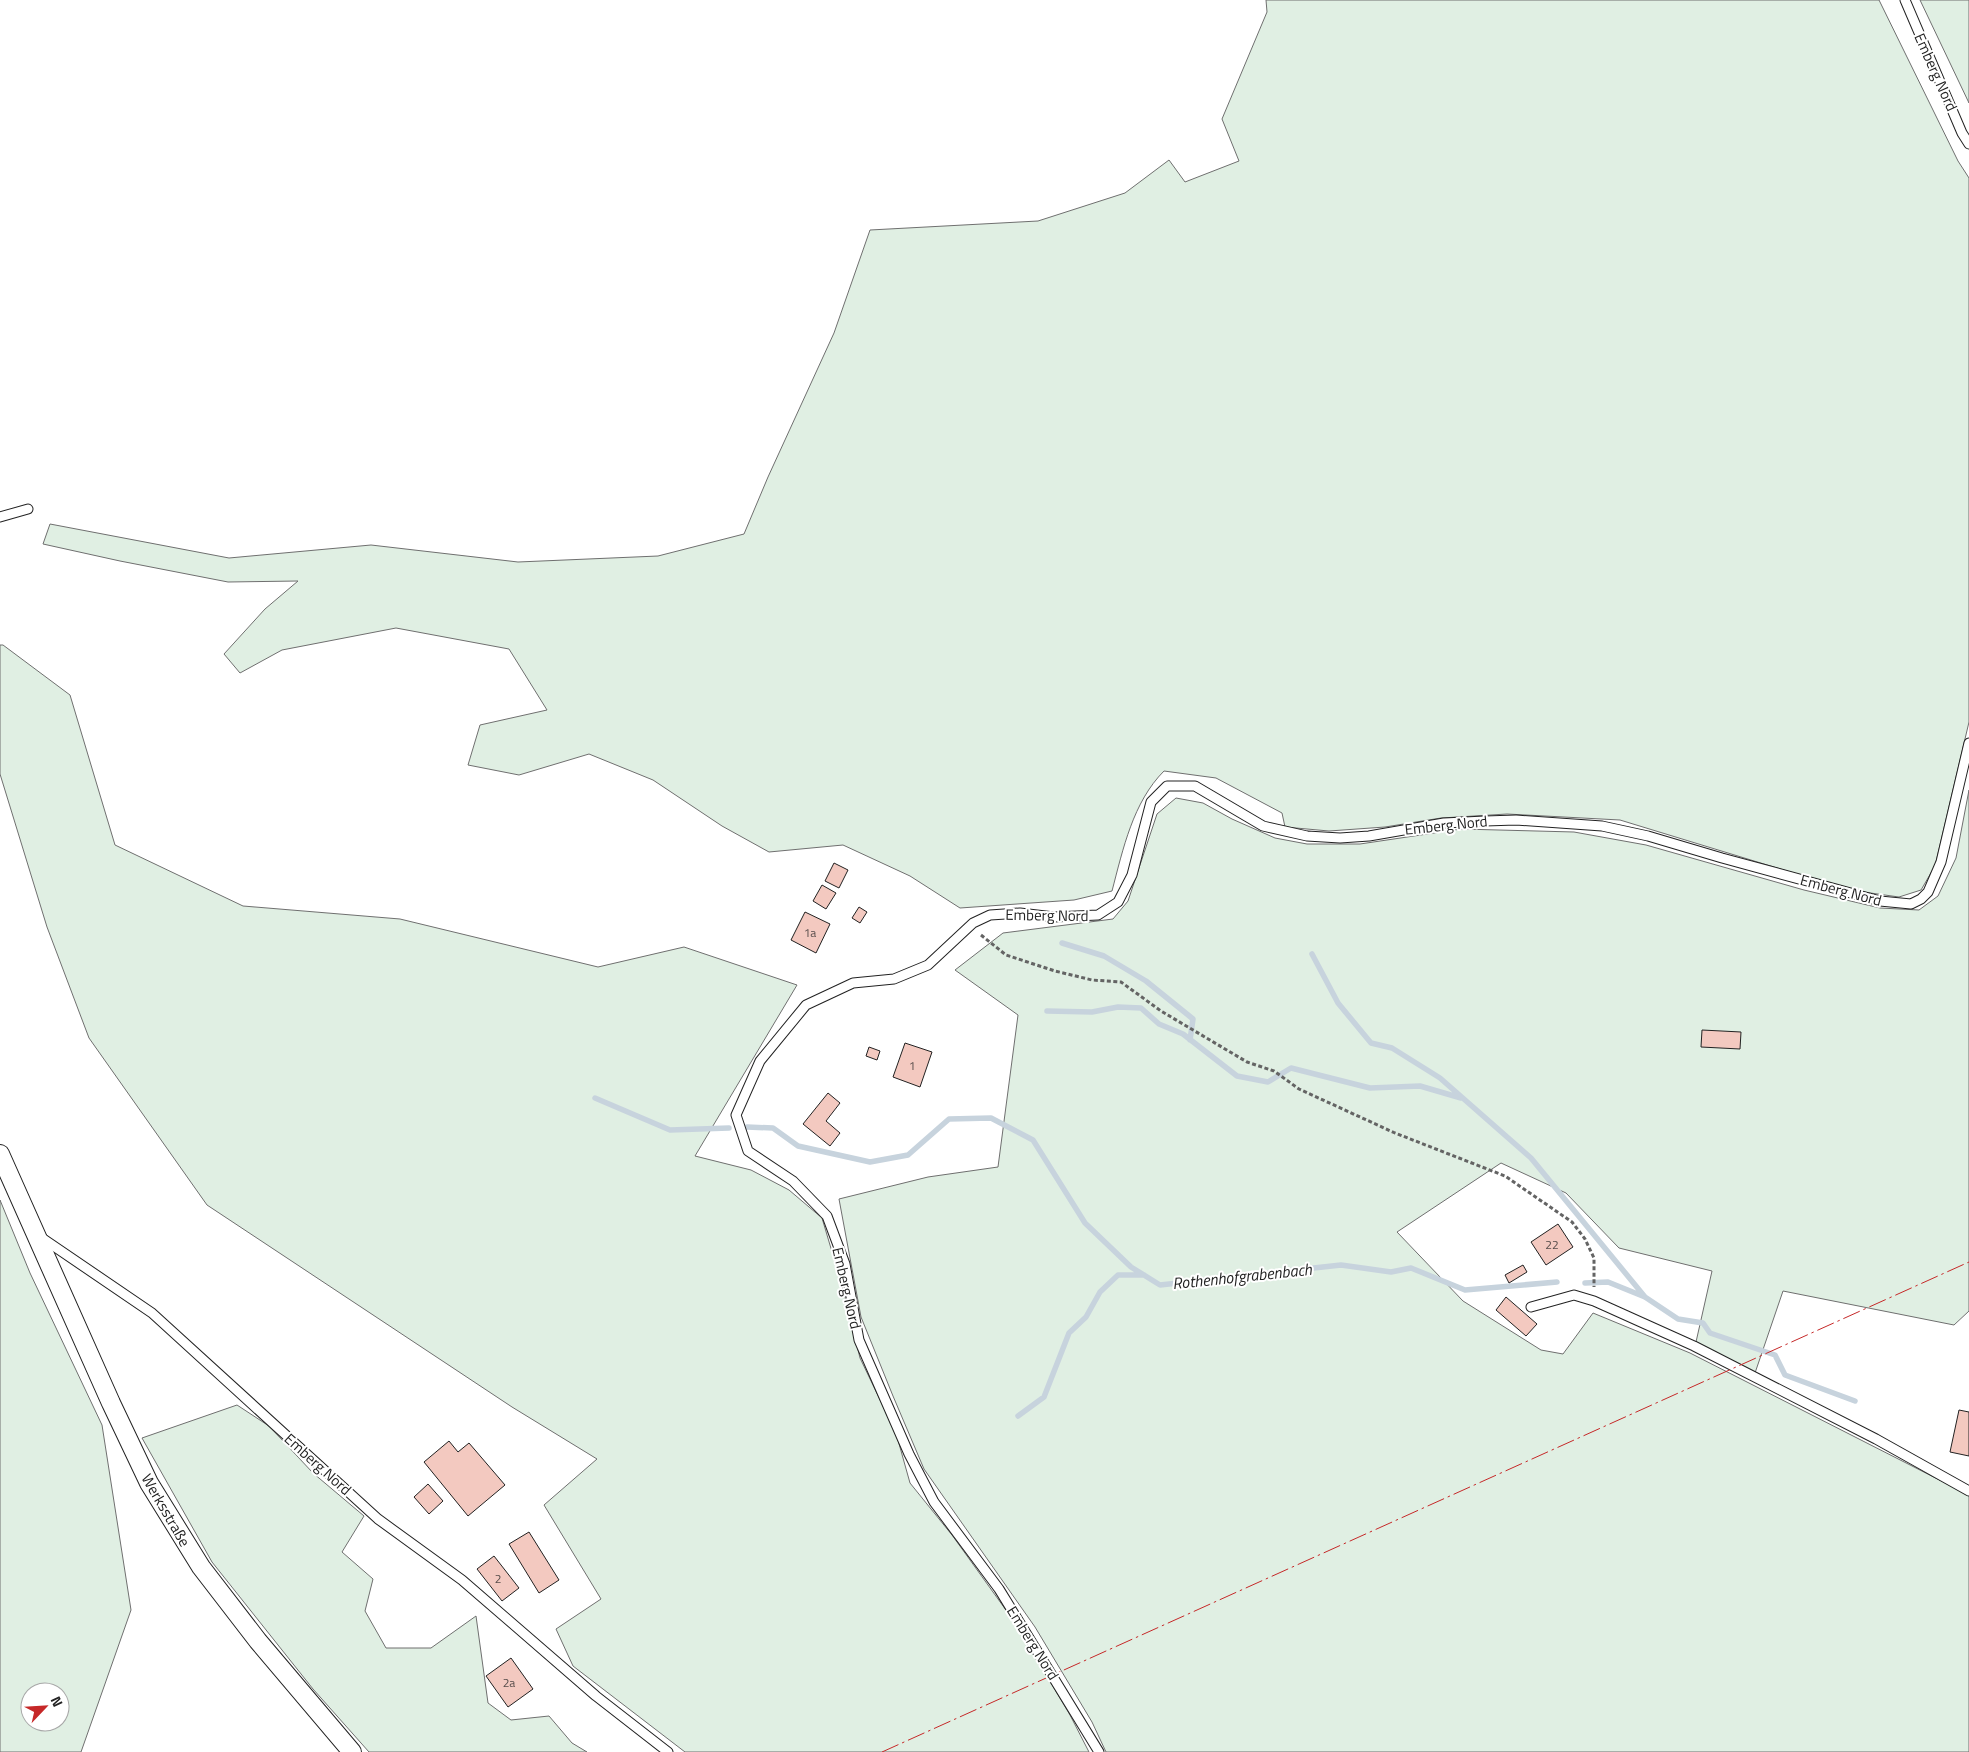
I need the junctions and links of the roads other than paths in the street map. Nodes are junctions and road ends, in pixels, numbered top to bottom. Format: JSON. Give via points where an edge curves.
{"nodes":[{"id":1,"x":1904,"y":0,"type":"edge"},
{"id":2,"x":1969,"y":144,"type":"edge"},
{"id":3,"x":28,"y":509,"type":"dead end"},
{"id":4,"x":0,"y":517,"type":"edge"},
{"id":5,"x":1969,"y":744,"type":"edge"},
{"id":6,"x":0,"y":1154,"type":"edge"},
{"id":7,"x":35,"y":1233,"type":"junction"},
{"id":8,"x":1531,"y":1307,"type":"dead end"},
{"id":9,"x":1969,"y":1491,"type":"edge"},
{"id":10,"x":352,"y":1752,"type":"edge"},
{"id":11,"x":668,"y":1752,"type":"edge"},
{"id":12,"x":1099,"y":1752,"type":"edge"}],
"edges":[{"from":1,"to":2,"type":"lane","name":"Emberg Nord"},
{"from":3,"to":4,"type":"lane"},
{"from":5,"to":12,"type":"lane","name":"Emberg Nord","via":[[1941,862],[1928,892],[1911,904],[1880,901],[1602,826],[1485,820],[1444,823],[1369,836],[1307,836],[1263,826],[1195,786],[1167,786],[1151,802],[1132,875],[1118,902],[1098,915],[990,915],[973,923],[928,965],[894,980],[853,983],[806,1005],[760,1061],[736,1115],[748,1151],[793,1181],[827,1216],[844,1264],[859,1340],[909,1454],[934,1502],[1000,1589]]},
{"from":6,"to":7,"type":"street"},
{"from":7,"to":10,"type":"street","name":"Werksstraße","via":[[111,1403],[159,1500],[206,1575]]},
{"from":7,"to":11,"type":"lane","name":"Emberg Nord","via":[[152,1313],[378,1519],[462,1580],[596,1696]]},
{"from":8,"to":9,"type":"lane","via":[[1574,1295],[1594,1301],[1694,1346]]}]}
